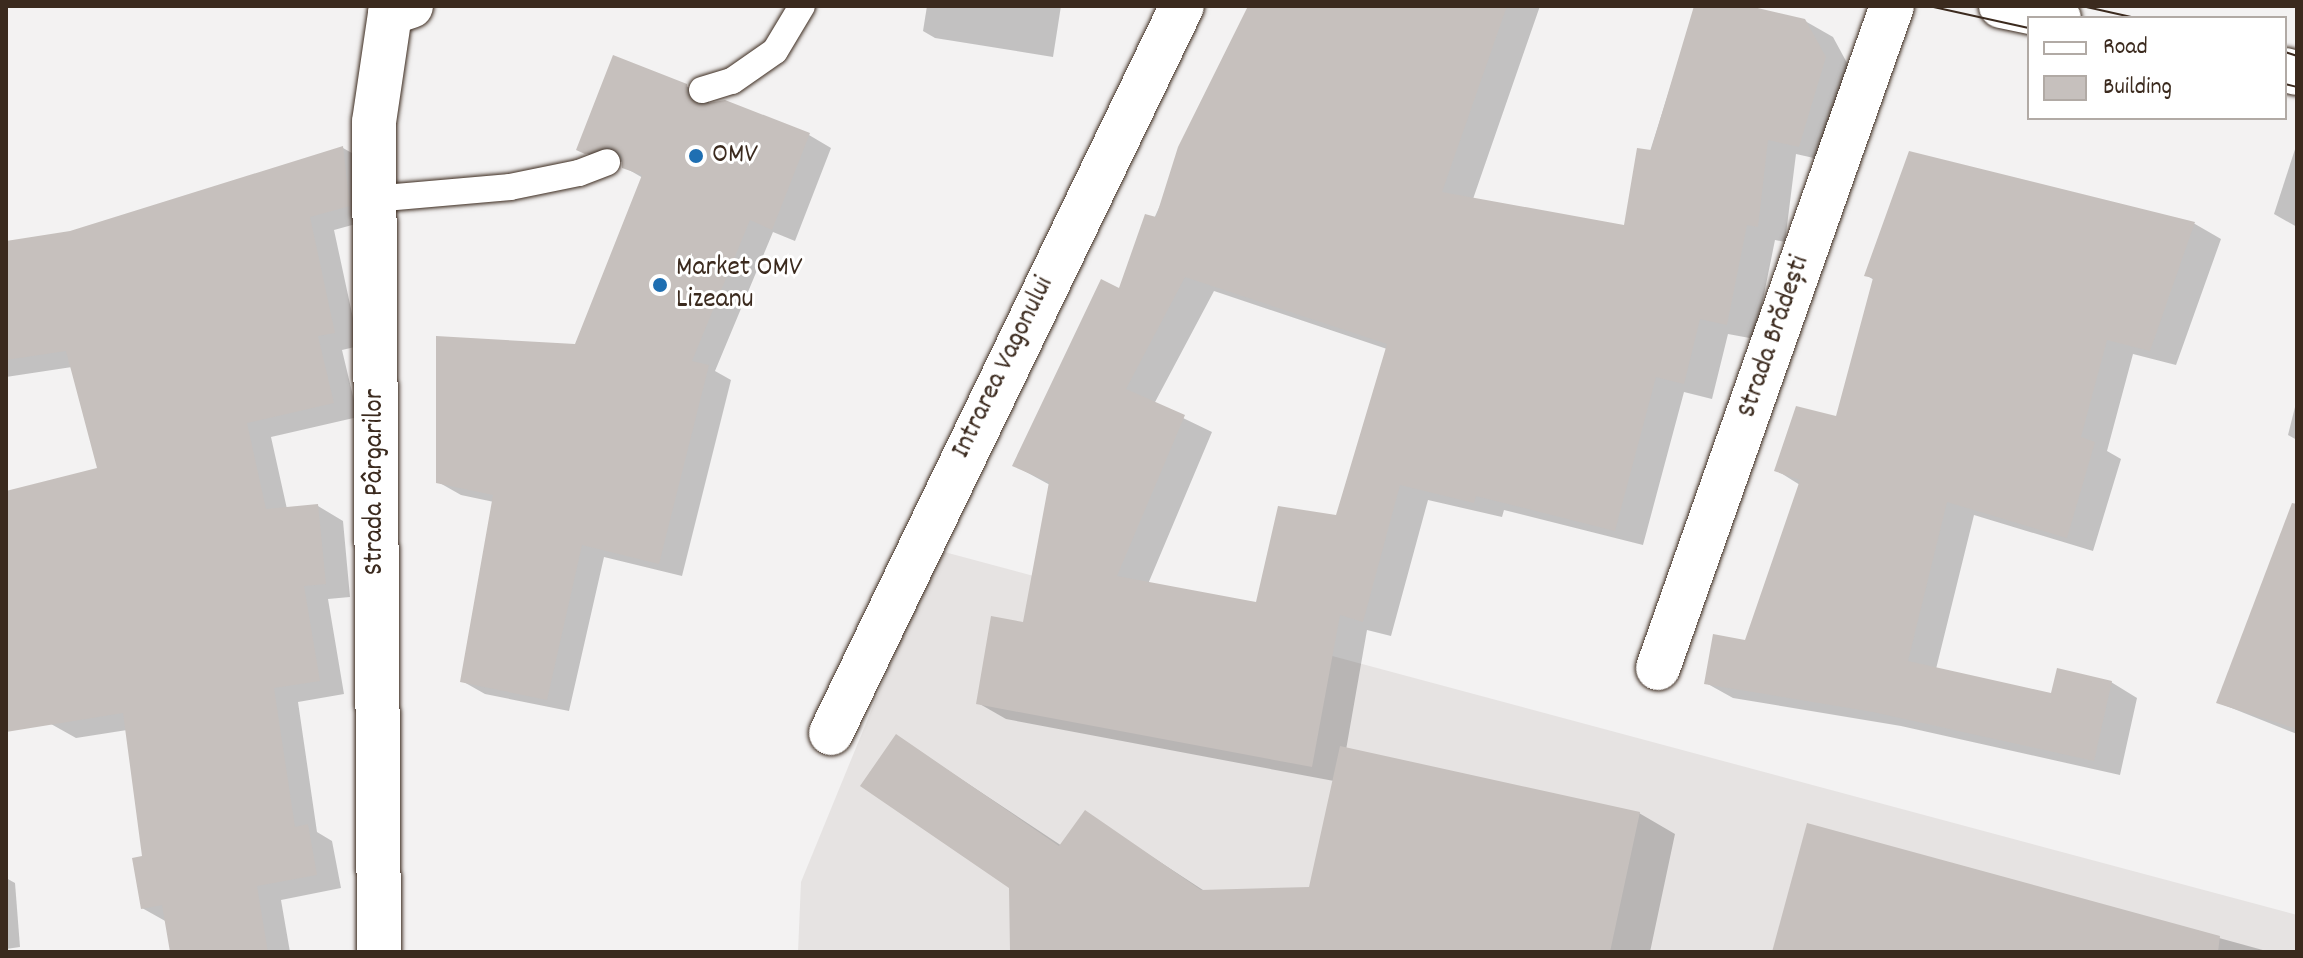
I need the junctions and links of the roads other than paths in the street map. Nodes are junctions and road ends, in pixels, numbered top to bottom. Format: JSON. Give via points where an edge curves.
{"nodes":[{"id":1,"x":802,"y":6,"type":"edge"},
{"id":2,"x":1182,"y":6,"type":"edge"},
{"id":3,"x":1892,"y":6,"type":"edge"},
{"id":4,"x":2001,"y":6,"type":"edge"},
{"id":5,"x":397,"y":8,"type":"edge"},
{"id":6,"x":2049,"y":16,"type":"edge"},
{"id":7,"x":702,"y":90,"type":"dead end"},
{"id":8,"x":607,"y":162,"type":"dead end"},
{"id":9,"x":373,"y":199,"type":"junction"},
{"id":10,"x":1658,"y":668,"type":"dead end"},
{"id":11,"x":831,"y":733,"type":"dead end"},
{"id":12,"x":379,"y":952,"type":"edge"}],
"edges":[{"from":1,"to":7,"type":"lane","via":[[790,31],[766,59],[732,81]]},
{"from":2,"to":11,"type":"street","name":"Intrarea Vagonului"},
{"from":3,"to":10,"type":"street","name":"Strada Brădești"},
{"from":4,"to":6,"type":"street"},
{"from":5,"to":9,"type":"street","name":"Strada Pârgarilor","via":[[377,91]]},
{"from":8,"to":9,"type":"lane","via":[[510,187]]},
{"from":9,"to":12,"type":"street","name":"Strada Pârgarilor"}]}
